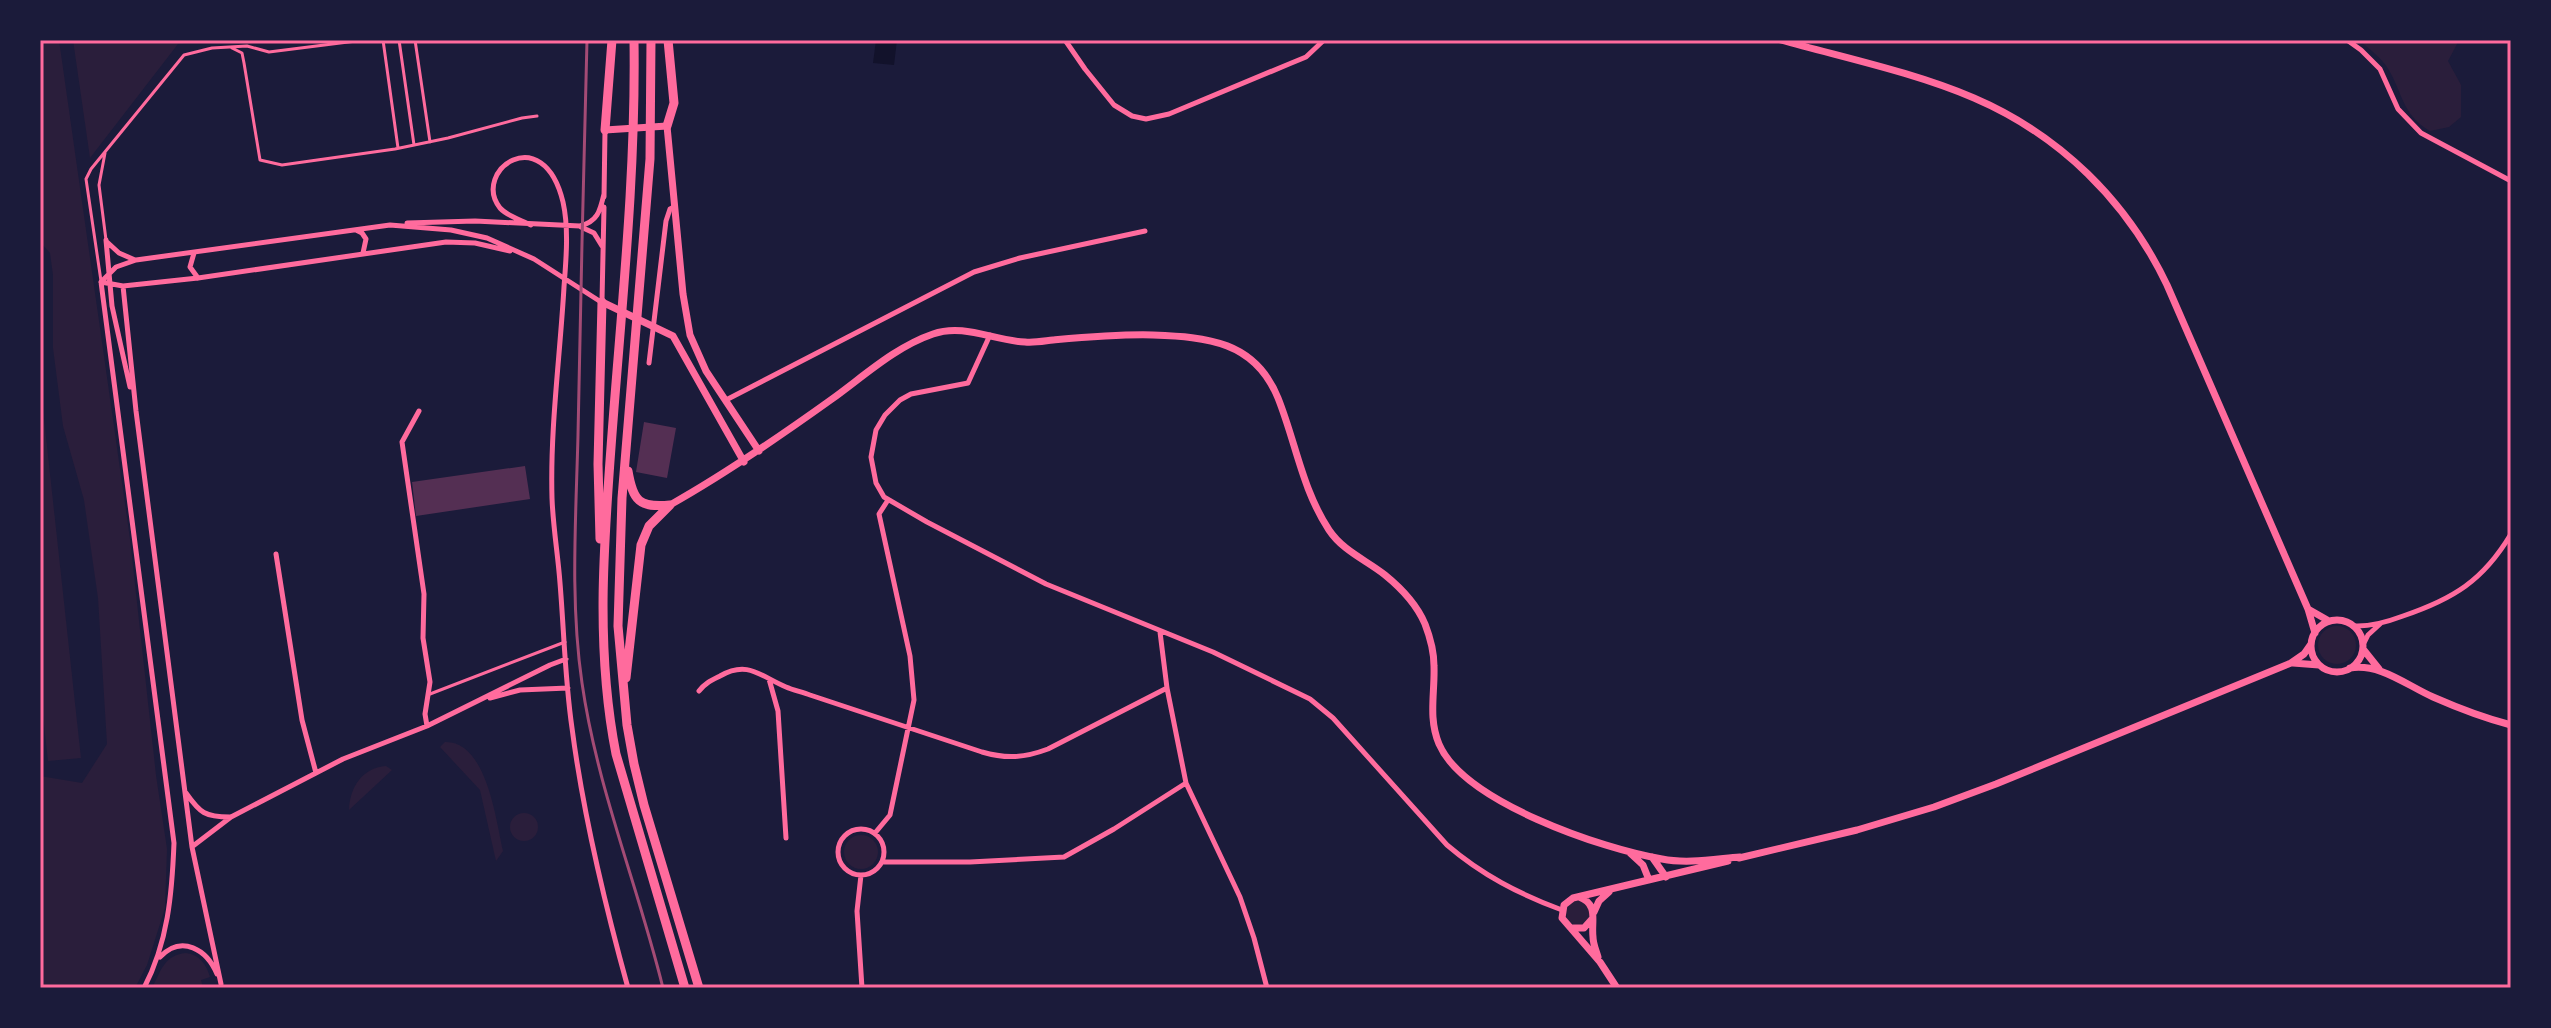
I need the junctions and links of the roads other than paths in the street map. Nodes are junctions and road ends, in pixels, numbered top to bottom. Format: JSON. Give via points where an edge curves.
{"nodes":[{"id":1,"x":364,"y":40,"type":"edge"},
{"id":2,"x":383,"y":40,"type":"edge"},
{"id":3,"x":399,"y":40,"type":"edge"},
{"id":4,"x":415,"y":40,"type":"edge"},
{"id":5,"x":612,"y":40,"type":"edge"},
{"id":6,"x":634,"y":40,"type":"edge"},
{"id":7,"x":651,"y":40,"type":"edge"},
{"id":8,"x":668,"y":40,"type":"edge"},
{"id":9,"x":1065,"y":40,"type":"edge"},
{"id":10,"x":1324,"y":40,"type":"edge"},
{"id":11,"x":1781,"y":40,"type":"edge"},
{"id":12,"x":2347,"y":40,"type":"edge"},
{"id":13,"x":229,"y":47,"type":"junction"},
{"id":14,"x":537,"y":116,"type":"dead end"},
{"id":15,"x":667,"y":126,"type":"junction"},
{"id":16,"x":605,"y":130,"type":"junction"},
{"id":17,"x":430,"y":142,"type":"junction"},
{"id":18,"x":414,"y":145,"type":"junction"},
{"id":19,"x":398,"y":148,"type":"junction"},
{"id":20,"x":106,"y":152,"type":"junction"},
{"id":21,"x":2511,"y":181,"type":"edge"},
{"id":22,"x":604,"y":194,"type":"junction"},
{"id":23,"x":674,"y":207,"type":"junction"},
{"id":24,"x":390,"y":225,"type":"junction"},
{"id":25,"x":531,"y":225,"type":"junction"},
{"id":26,"x":580,"y":226,"type":"junction"},
{"id":27,"x":356,"y":230,"type":"junction"},
{"id":28,"x":1145,"y":231,"type":"dead end"},
{"id":29,"x":106,"y":240,"type":"junction"},
{"id":30,"x":604,"y":251,"type":"junction"},
{"id":31,"x":195,"y":253,"type":"junction"},
{"id":32,"x":362,"y":254,"type":"junction"},
{"id":33,"x":523,"y":255,"type":"junction"},
{"id":34,"x":136,"y":260,"type":"junction"},
{"id":35,"x":109,"y":270,"type":"junction"},
{"id":36,"x":198,"y":278,"type":"junction"},
{"id":37,"x":101,"y":282,"type":"junction"},
{"id":38,"x":110,"y":284,"type":"junction"},
{"id":39,"x":123,"y":286,"type":"junction"},
{"id":40,"x":602,"y":302,"type":"junction"},
{"id":41,"x":990,"y":335,"type":"junction"},
{"id":42,"x":649,"y":363,"type":"dead end"},
{"id":43,"x":726,"y":400,"type":"junction"},
{"id":44,"x":136,"y":411,"type":"junction"},
{"id":45,"x":419,"y":411,"type":"dead end"},
{"id":46,"x":759,"y":451,"type":"junction"},
{"id":47,"x":625,"y":459,"type":"junction"},
{"id":48,"x":744,"y":462,"type":"junction"},
{"id":49,"x":888,"y":500,"type":"junction"},
{"id":50,"x":670,"y":505,"type":"junction"},
{"id":51,"x":2511,"y":534,"type":"edge"},
{"id":52,"x":276,"y":554,"type":"dead end"},
{"id":53,"x":603,"y":570,"type":"junction"},
{"id":54,"x":2308,"y":609,"type":"junction"},
{"id":55,"x":2329,"y":621,"type":"junction"},
{"id":56,"x":2381,"y":623,"type":"junction"},
{"id":57,"x":2354,"y":626,"type":"junction"},
{"id":58,"x":1160,"y":632,"type":"junction"},
{"id":59,"x":2315,"y":633,"type":"junction"},
{"id":60,"x":565,"y":642,"type":"junction"},
{"id":61,"x":2311,"y":644,"type":"junction"},
{"id":62,"x":2363,"y":647,"type":"junction"},
{"id":63,"x":566,"y":659,"type":"junction"},
{"id":64,"x":2291,"y":663,"type":"junction"},
{"id":65,"x":2319,"y":665,"type":"junction"},
{"id":66,"x":2350,"y":668,"type":"junction"},
{"id":67,"x":2381,"y":671,"type":"junction"},
{"id":68,"x":769,"y":678,"type":"junction"},
{"id":69,"x":568,"y":688,"type":"junction"},
{"id":70,"x":1167,"y":688,"type":"junction"},
{"id":71,"x":699,"y":691,"type":"dead end"},
{"id":72,"x":428,"y":695,"type":"junction"},
{"id":73,"x":474,"y":703,"type":"junction"},
{"id":74,"x":627,"y":725,"type":"junction"},
{"id":75,"x":2511,"y":725,"type":"edge"},
{"id":76,"x":427,"y":726,"type":"junction"},
{"id":77,"x":910,"y":729,"type":"junction"},
{"id":78,"x":316,"y":773,"type":"junction"},
{"id":79,"x":1186,"y":783,"type":"junction"},
{"id":80,"x":186,"y":793,"type":"junction"},
{"id":81,"x":231,"y":817,"type":"junction"},
{"id":82,"x":875,"y":833,"type":"junction"},
{"id":83,"x":786,"y":838,"type":"dead end"},
{"id":84,"x":192,"y":847,"type":"junction"},
{"id":85,"x":1628,"y":852,"type":"junction"},
{"id":86,"x":1652,"y":857,"type":"junction"},
{"id":87,"x":1740,"y":857,"type":"junction"},
{"id":88,"x":882,"y":862,"type":"junction"},
{"id":89,"x":861,"y":875,"type":"junction"},
{"id":90,"x":1666,"y":877,"type":"junction"},
{"id":91,"x":1649,"y":880,"type":"junction"},
{"id":92,"x":1614,"y":889,"type":"junction"},
{"id":93,"x":1576,"y":897,"type":"junction"},
{"id":94,"x":1562,"y":910,"type":"junction"},
{"id":95,"x":1593,"y":915,"type":"junction"},
{"id":96,"x":1571,"y":928,"type":"junction"},
{"id":97,"x":156,"y":960,"type":"junction"},
{"id":98,"x":1600,"y":962,"type":"junction"},
{"id":99,"x":222,"y":986,"type":"edge"},
{"id":100,"x":1267,"y":987,"type":"edge"},
{"id":101,"x":144,"y":988,"type":"edge"},
{"id":102,"x":628,"y":988,"type":"edge"},
{"id":103,"x":685,"y":988,"type":"edge"},
{"id":104,"x":699,"y":988,"type":"edge"},
{"id":105,"x":862,"y":988,"type":"edge"},
{"id":106,"x":1617,"y":988,"type":"edge"}],
"edges":[{"from":1,"to":13,"type":"lane","via":[[269,52]]},
{"from":2,"to":19,"type":"lane"},
{"from":3,"to":18,"type":"lane"},
{"from":4,"to":17,"type":"lane"},
{"from":5,"to":16,"type":"highway"},
{"from":6,"to":53,"type":"highway","via":[[630,224]]},
{"from":7,"to":47,"type":"highway","via":[[649,174]]},
{"from":8,"to":15,"type":"highway","via":[[674,103]]},
{"from":9,"to":10,"type":"street","via":[[1114,105],[1146,119],[1306,57]]},
{"from":11,"to":54,"type":"street","via":[[1930,83],[1994,108],[2048,140],[2109,195],[2163,277]]},
{"from":12,"to":21,"type":"street","via":[[2380,69],[2398,109],[2414,128]]},
{"from":13,"to":19,"type":"lane","via":[[242,53],[260,160],[282,165]]},
{"from":13,"to":20,"type":"lane","via":[[184,55]]},
{"from":14,"to":17,"type":"lane"},
{"from":15,"to":16,"type":"street"},
{"from":15,"to":23,"type":"street"},
{"from":16,"to":22,"type":"street"},
{"from":17,"to":18,"type":"lane"},
{"from":18,"to":19,"type":"lane"},
{"from":20,"to":29,"type":"lane","via":[[99,185]]},
{"from":20,"to":37,"type":"lane","via":[[91,169],[86,185]]},
{"from":22,"to":26,"type":"street","via":[[597,218]]},
{"from":22,"to":30,"type":"street"},
{"from":23,"to":42,"type":"street","via":[[666,221]]},
{"from":23,"to":43,"type":"street","via":[[690,335]]},
{"from":24,"to":25,"type":"street"},
{"from":24,"to":27,"type":"street"},
{"from":24,"to":33,"type":"street","via":[[471,233]]},
{"from":25,"to":26,"type":"street"},
{"from":25,"to":60,"type":"street","via":[[503,211],[494,193],[504,165],[524,157],[540,161],[551,173],[565,213],[553,511]]},
{"from":26,"to":30,"type":"street","via":[[597,236]]},
{"from":27,"to":31,"type":"street"},
{"from":27,"to":32,"type":"street","via":[[366,239]]},
{"from":28,"to":43,"type":"street","via":[[974,272]]},
{"from":29,"to":34,"type":"street"},
{"from":29,"to":35,"type":"street"},
{"from":30,"to":40,"type":"street"},
{"from":31,"to":34,"type":"street"},
{"from":31,"to":36,"type":"street","via":[[190,267]]},
{"from":32,"to":33,"type":"street","via":[[457,241]]},
{"from":32,"to":36,"type":"street"},
{"from":33,"to":40,"type":"street"},
{"from":34,"to":35,"type":"street"},
{"from":35,"to":37,"type":"street"},
{"from":35,"to":38,"type":"street"},
{"from":36,"to":39,"type":"street"},
{"from":37,"to":38,"type":"street"},
{"from":37,"to":97,"type":"street","via":[[174,843],[168,921]]},
{"from":38,"to":39,"type":"street"},
{"from":38,"to":44,"type":"street"},
{"from":39,"to":44,"type":"street"},
{"from":40,"to":48,"type":"street","via":[[673,336]]},
{"from":40,"to":53,"type":"highway","via":[[598,497]]},
{"from":41,"to":46,"type":"street","via":[[952,329],[911,344]]},
{"from":41,"to":49,"type":"street","via":[[968,383],[907,395],[880,422],[872,466]]},
{"from":41,"to":85,"type":"street","via":[[1024,342],[1189,336],[1223,343],[1251,360],[1278,399],[1305,483],[1329,530],[1402,591],[1424,623],[1434,664],[1432,715],[1447,758],[1472,783],[1521,810]]},
{"from":43,"to":46,"type":"street"},
{"from":44,"to":80,"type":"street"},
{"from":45,"to":72,"type":"street","via":[[402,442],[424,594]]},
{"from":46,"to":48,"type":"street"},
{"from":47,"to":50,"type":"highway","via":[[639,501]]},
{"from":47,"to":74,"type":"highway","via":[[618,604]]},
{"from":48,"to":50,"type":"street"},
{"from":49,"to":58,"type":"street","via":[[1046,584]]},
{"from":49,"to":77,"type":"street","via":[[879,514],[910,656]]},
{"from":50,"to":74,"type":"highway","via":[[649,526],[639,552],[626,676]]},
{"from":51,"to":56,"type":"street","via":[[2476,579],[2450,598]]},
{"from":52,"to":78,"type":"street","via":[[302,720]]},
{"from":53,"to":103,"type":"highway","via":[[612,735]]},
{"from":54,"to":55,"type":"street"},
{"from":54,"to":59,"type":"street"},
{"from":55,"to":57,"type":"street"},
{"from":55,"to":59,"type":"street"},
{"from":56,"to":57,"type":"street"},
{"from":56,"to":62,"type":"street"},
{"from":57,"to":62,"type":"street"},
{"from":58,"to":70,"type":"street"},
{"from":58,"to":94,"type":"street","via":[[1310,699],[1467,863],[1506,887]]},
{"from":59,"to":61,"type":"street"},
{"from":60,"to":63,"type":"street"},
{"from":60,"to":72,"type":"lane"},
{"from":61,"to":64,"type":"street"},
{"from":61,"to":65,"type":"street"},
{"from":62,"to":66,"type":"street","via":[[2361,658]]},
{"from":62,"to":67,"type":"street"},
{"from":63,"to":69,"type":"street"},
{"from":63,"to":73,"type":"street"},
{"from":64,"to":65,"type":"street"},
{"from":64,"to":87,"type":"street","via":[[1934,807]]},
{"from":65,"to":66,"type":"street","via":[[2333,671]]},
{"from":66,"to":67,"type":"street"},
{"from":67,"to":75,"type":"street","via":[[2435,698]]},
{"from":68,"to":71,"type":"street","via":[[737,669]]},
{"from":68,"to":77,"type":"street"},
{"from":68,"to":83,"type":"street","via":[[778,711]]},
{"from":69,"to":73,"type":"street","via":[[520,690]]},
{"from":69,"to":102,"type":"street","via":[[576,757]]},
{"from":70,"to":77,"type":"street","via":[[1048,749],[1023,756],[993,755]]},
{"from":70,"to":79,"type":"street"},
{"from":72,"to":76,"type":"street"},
{"from":73,"to":76,"type":"street"},
{"from":74,"to":104,"type":"highway","via":[[644,805]]},
{"from":76,"to":78,"type":"street"},
{"from":77,"to":82,"type":"street","via":[[890,815]]},
{"from":78,"to":81,"type":"street"},
{"from":79,"to":88,"type":"street","via":[[1064,857]]},
{"from":79,"to":100,"type":"street","via":[[1240,897]]},
{"from":80,"to":81,"type":"street","via":[[212,817]]},
{"from":80,"to":84,"type":"street"},
{"from":81,"to":84,"type":"street"},
{"from":82,"to":88,"type":"street","via":[[884,846]]},
{"from":82,"to":89,"type":"street","via":[[856,829],[841,841],[838,854],[843,866]]},
{"from":84,"to":99,"type":"street"},
{"from":85,"to":86,"type":"street"},
{"from":85,"to":91,"type":"street","via":[[1643,865]]},
{"from":86,"to":87,"type":"street"},
{"from":86,"to":90,"type":"street"},
{"from":87,"to":90,"type":"street"},
{"from":88,"to":89,"type":"street"},
{"from":89,"to":105,"type":"street","via":[[857,911]]},
{"from":90,"to":91,"type":"street"},
{"from":91,"to":92,"type":"street"},
{"from":92,"to":93,"type":"street"},
{"from":92,"to":95,"type":"street","via":[[1599,901]]},
{"from":93,"to":94,"type":"street"},
{"from":93,"to":95,"type":"street","via":[[1587,900]]},
{"from":94,"to":96,"type":"street","via":[[1563,921]]},
{"from":95,"to":96,"type":"street","via":[[1586,927]]},
{"from":95,"to":98,"type":"street","via":[[1593,943]]},
{"from":96,"to":98,"type":"street"},
{"from":97,"to":99,"type":"street","via":[[181,946],[198,949],[211,960]]},
{"from":97,"to":101,"type":"street"},
{"from":98,"to":106,"type":"street"}]}
